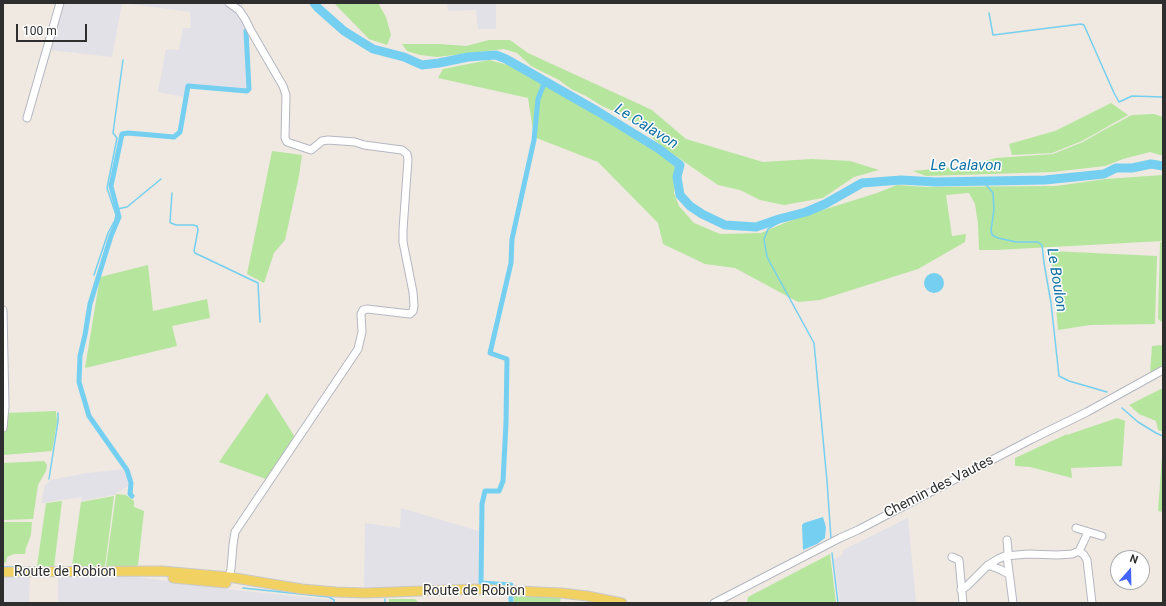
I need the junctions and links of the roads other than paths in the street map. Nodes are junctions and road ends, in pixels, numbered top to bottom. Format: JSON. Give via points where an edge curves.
{"nodes":[{"id":1,"x":60,"y":3,"type":"edge"},
{"id":2,"x":229,"y":3,"type":"edge"},
{"id":3,"x":27,"y":118,"type":"dead end"},
{"id":4,"x":3,"y":310,"type":"edge"},
{"id":5,"x":1163,"y":370,"type":"edge"},
{"id":6,"x":3,"y":428,"type":"edge"},
{"id":7,"x":1076,"y":528,"type":"dead end"},
{"id":8,"x":1088,"y":532,"type":"junction"},
{"id":9,"x":1102,"y":536,"type":"dead end"},
{"id":10,"x":1007,"y":540,"type":"dead end"},
{"id":11,"x":1079,"y":551,"type":"junction"},
{"id":12,"x":1007,"y":556,"type":"junction"},
{"id":13,"x":952,"y":557,"type":"dead end"},
{"id":14,"x":988,"y":565,"type":"junction"},
{"id":15,"x":3,"y":572,"type":"edge"},
{"id":16,"x":126,"y":572,"type":"junction"},
{"id":17,"x":1009,"y":574,"type":"junction"},
{"id":18,"x":229,"y":579,"type":"junction"},
{"id":19,"x":205,"y":581,"type":"junction"},
{"id":20,"x":302,"y":589,"type":"junction"},
{"id":21,"x":961,"y":590,"type":"junction"},
{"id":22,"x":622,"y":603,"type":"edge"},
{"id":23,"x":714,"y":603,"type":"edge"},
{"id":24,"x":962,"y":603,"type":"edge"},
{"id":25,"x":1013,"y":603,"type":"edge"},
{"id":26,"x":1092,"y":603,"type":"edge"}],
"edges":[{"from":1,"to":3,"type":"street"},
{"from":2,"to":18,"type":"street","via":[[239,10],[245,19],[283,86],[286,96],[287,142],[311,150],[322,141],[328,140],[402,150],[407,154],[403,242],[412,282],[414,306],[410,314],[367,308],[363,310],[358,349],[235,532]]},
{"from":4,"to":6,"type":"street"},
{"from":5,"to":23,"type":"street","name":"Chemin des Vautes"},
{"from":7,"to":8,"type":"street"},
{"from":8,"to":9,"type":"street"},
{"from":8,"to":11,"type":"street"},
{"from":10,"to":12,"type":"street"},
{"from":11,"to":12,"type":"street","via":[[1057,556]]},
{"from":11,"to":26,"type":"street","via":[[1086,560]]},
{"from":12,"to":14,"type":"street"},
{"from":12,"to":17,"type":"street"},
{"from":13,"to":21,"type":"street","via":[[959,560]]},
{"from":14,"to":17,"type":"street"},
{"from":14,"to":21,"type":"street"},
{"from":15,"to":16,"type":"main road","name":"Route de Robion"},
{"from":16,"to":18,"type":"main road","name":"Route de Robion","via":[[162,571]]},
{"from":16,"to":19,"type":"main road","name":"Route de Robion"},
{"from":17,"to":25,"type":"street"},
{"from":18,"to":19,"type":"street"},
{"from":18,"to":20,"type":"main road","name":"Route de Robion"},
{"from":19,"to":20,"type":"main road","name":"Route de Robion"},
{"from":20,"to":22,"type":"main road","name":"Route de Robion","via":[[349,593],[502,590],[562,593]]},
{"from":21,"to":24,"type":"street"}]}
